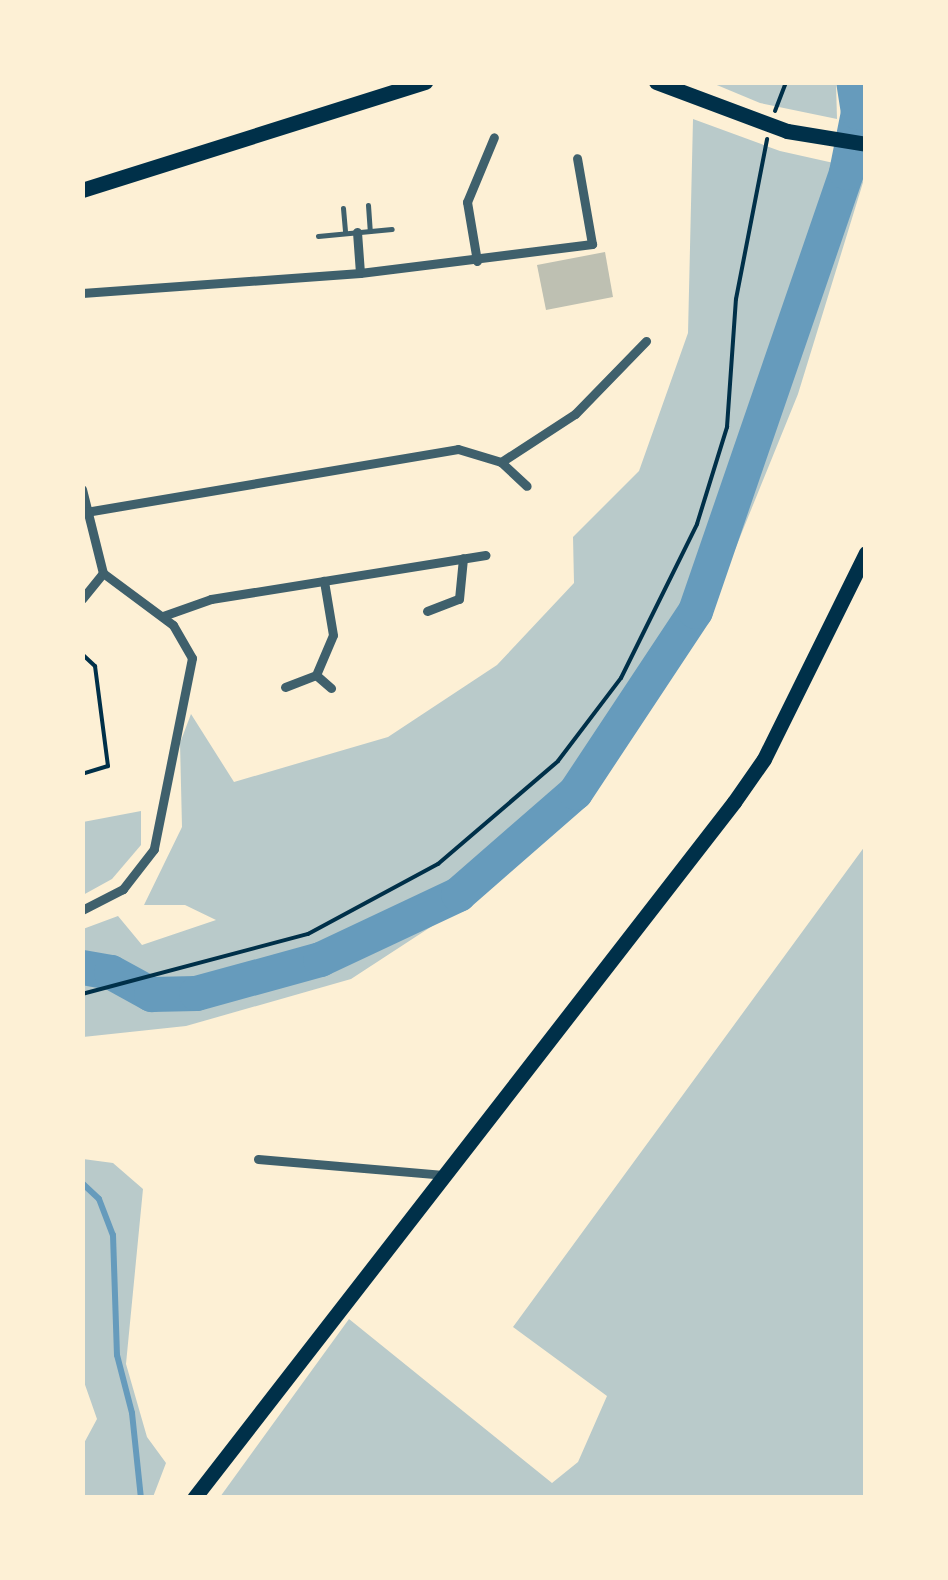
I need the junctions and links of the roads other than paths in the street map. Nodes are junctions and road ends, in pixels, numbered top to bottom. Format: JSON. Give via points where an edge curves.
{"nodes":[{"id":1,"x":425,"y":82,"type":"edge"},
{"id":2,"x":656,"y":82,"type":"edge"},
{"id":3,"x":494,"y":137,"type":"dead end"},
{"id":4,"x":866,"y":144,"type":"edge"},
{"id":5,"x":577,"y":158,"type":"dead end"},
{"id":6,"x":82,"y":190,"type":"edge"},
{"id":7,"x":368,"y":205,"type":"dead end"},
{"id":8,"x":343,"y":208,"type":"dead end"},
{"id":9,"x":392,"y":230,"type":"dead end"},
{"id":10,"x":370,"y":231,"type":"junction"},
{"id":11,"x":351,"y":233,"type":"junction"},
{"id":12,"x":318,"y":236,"type":"dead end"},
{"id":13,"x":476,"y":261,"type":"junction"},
{"id":14,"x":360,"y":273,"type":"junction"},
{"id":15,"x":82,"y":293,"type":"edge"},
{"id":16,"x":646,"y":341,"type":"dead end"},
{"id":17,"x":501,"y":462,"type":"junction"},
{"id":18,"x":528,"y":486,"type":"dead end"},
{"id":19,"x":82,"y":489,"type":"edge"},
{"id":20,"x":86,"y":512,"type":"junction"},
{"id":21,"x":866,"y":553,"type":"edge"},
{"id":22,"x":485,"y":555,"type":"dead end"},
{"id":23,"x":463,"y":558,"type":"junction"},
{"id":24,"x":103,"y":574,"type":"junction"},
{"id":25,"x":324,"y":581,"type":"junction"},
{"id":26,"x":82,"y":599,"type":"edge"},
{"id":27,"x":427,"y":612,"type":"dead end"},
{"id":28,"x":163,"y":616,"type":"junction"},
{"id":29,"x":316,"y":676,"type":"junction"},
{"id":30,"x":285,"y":687,"type":"dead end"},
{"id":31,"x":332,"y":688,"type":"dead end"},
{"id":32,"x":82,"y":910,"type":"edge"},
{"id":33,"x":258,"y":1159,"type":"dead end"},
{"id":34,"x":442,"y":1176,"type":"junction"},
{"id":35,"x":194,"y":1498,"type":"edge"}],
"edges":[{"from":1,"to":6,"type":"main road"},
{"from":2,"to":4,"type":"main road","via":[[806,136]]},
{"from":3,"to":13,"type":"street","via":[[467,202]]},
{"from":5,"to":13,"type":"street","via":[[592,244]]},
{"from":7,"to":10,"type":"lane"},
{"from":8,"to":11,"type":"lane"},
{"from":9,"to":10,"type":"lane"},
{"from":10,"to":11,"type":"lane"},
{"from":11,"to":12,"type":"lane"},
{"from":11,"to":14,"type":"street"},
{"from":13,"to":14,"type":"street"},
{"from":14,"to":15,"type":"street"},
{"from":16,"to":17,"type":"street","via":[[575,414]]},
{"from":17,"to":18,"type":"street"},
{"from":17,"to":20,"type":"street","via":[[458,449]]},
{"from":19,"to":20,"type":"street"},
{"from":20,"to":24,"type":"street"},
{"from":21,"to":34,"type":"main road","via":[[764,759]]},
{"from":22,"to":23,"type":"street"},
{"from":23,"to":25,"type":"street"},
{"from":23,"to":27,"type":"street","via":[[459,599]]},
{"from":24,"to":26,"type":"street"},
{"from":24,"to":28,"type":"street"},
{"from":25,"to":28,"type":"street","via":[[211,599]]},
{"from":25,"to":29,"type":"street","via":[[333,635]]},
{"from":28,"to":32,"type":"street","via":[[192,658],[154,849],[123,889]]},
{"from":29,"to":30,"type":"street"},
{"from":29,"to":31,"type":"street"},
{"from":33,"to":34,"type":"street"},
{"from":34,"to":35,"type":"main road"}]}
